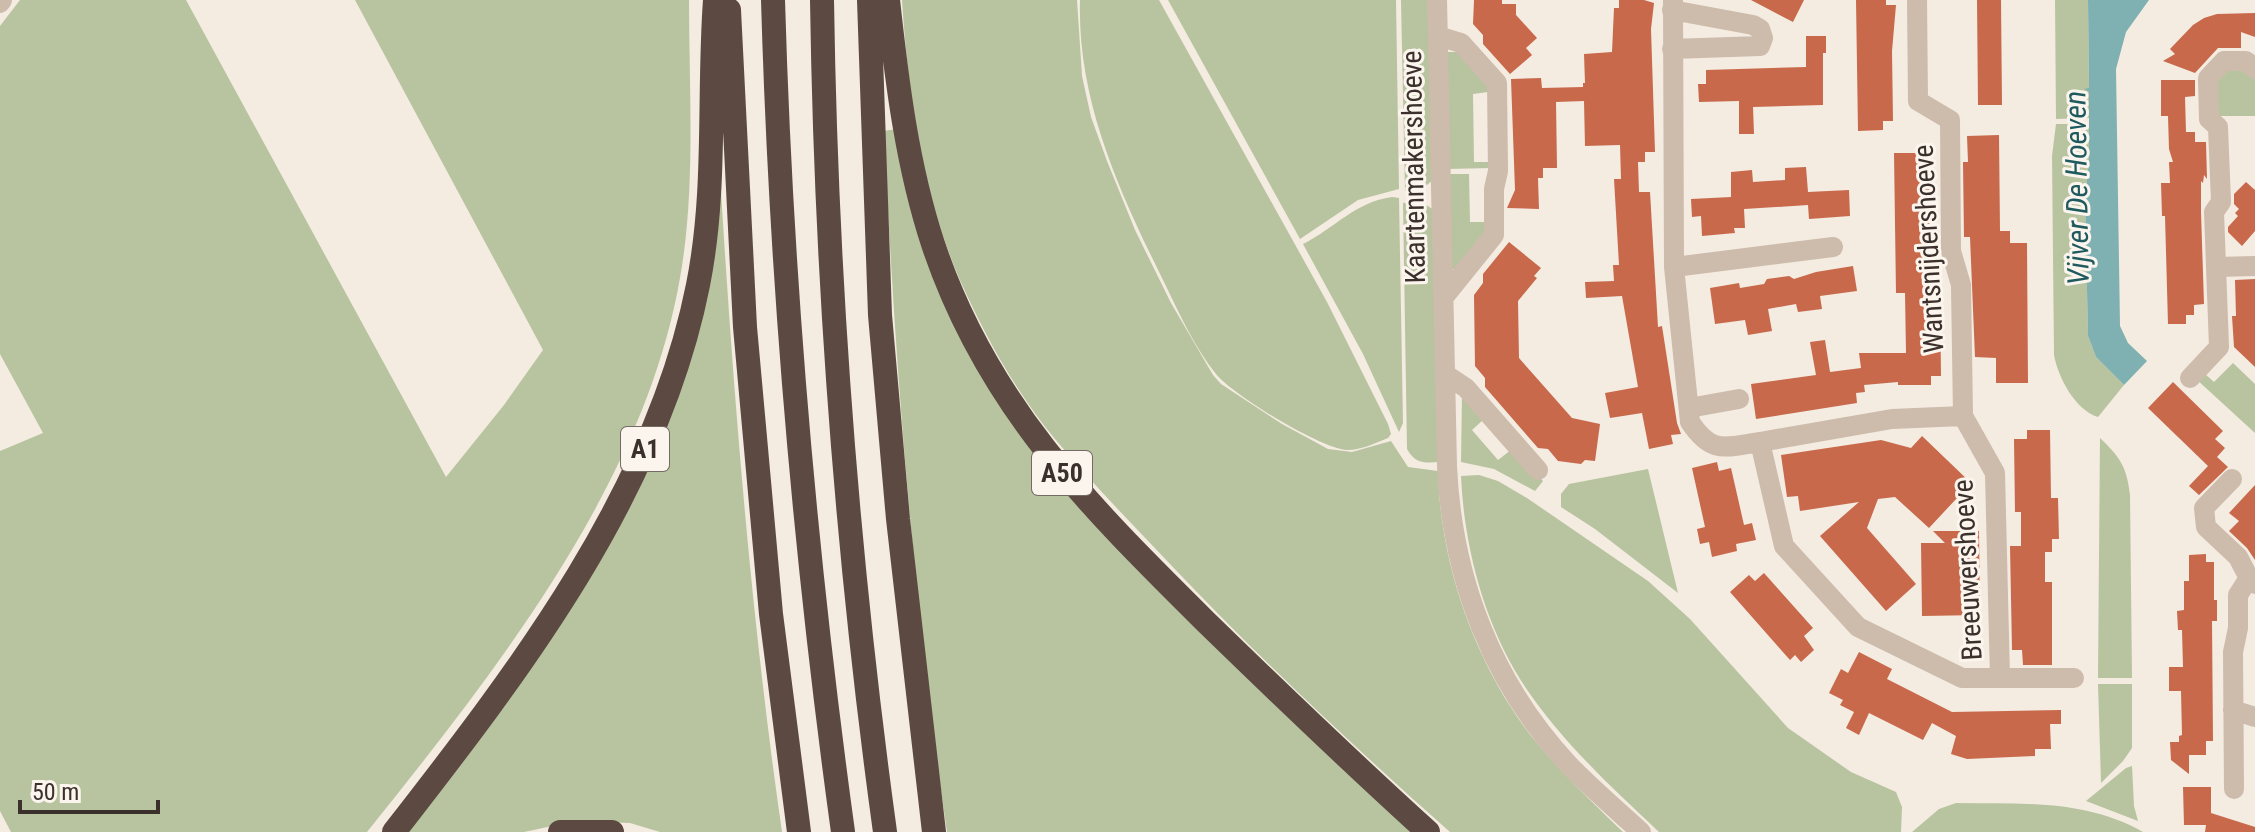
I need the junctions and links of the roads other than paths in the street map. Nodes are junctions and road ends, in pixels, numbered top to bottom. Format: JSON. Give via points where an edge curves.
{"nodes":[{"id":1,"x":715,"y":0,"type":"edge"},
{"id":2,"x":728,"y":0,"type":"edge"},
{"id":3,"x":773,"y":0,"type":"edge"},
{"id":4,"x":822,"y":0,"type":"edge"},
{"id":5,"x":869,"y":0,"type":"edge"},
{"id":6,"x":888,"y":0,"type":"edge"},
{"id":7,"x":1437,"y":0,"type":"edge"},
{"id":8,"x":1917,"y":0,"type":"edge"},
{"id":9,"x":1672,"y":5,"type":"edge"},
{"id":10,"x":1438,"y":36,"type":"junction"},
{"id":11,"x":1672,"y":49,"type":"junction"},
{"id":12,"x":2255,"y":69,"type":"edge"},
{"id":13,"x":1833,"y":247,"type":"dead end"},
{"id":14,"x":2255,"y":266,"type":"edge"},
{"id":15,"x":1674,"y":267,"type":"junction"},
{"id":16,"x":2216,"y":267,"type":"junction"},
{"id":17,"x":1444,"y":297,"type":"junction"},
{"id":18,"x":1445,"y":374,"type":"junction"},
{"id":19,"x":2190,"y":378,"type":"dead end"},
{"id":20,"x":1739,"y":399,"type":"dead end"},
{"id":21,"x":1689,"y":408,"type":"junction"},
{"id":22,"x":1963,"y":416,"type":"junction"},
{"id":23,"x":1760,"y":442,"type":"junction"},
{"id":24,"x":1538,"y":470,"type":"dead end"},
{"id":25,"x":2232,"y":479,"type":"dead end"},
{"id":26,"x":2252,"y":581,"type":"edge"},
{"id":27,"x":2000,"y":678,"type":"junction"},
{"id":28,"x":2074,"y":678,"type":"dead end"},
{"id":29,"x":2233,"y":710,"type":"junction"},
{"id":30,"x":2255,"y":717,"type":"edge"},
{"id":31,"x":2234,"y":789,"type":"dead end"},
{"id":32,"x":394,"y":832,"type":"edge"},
{"id":33,"x":560,"y":832,"type":"edge"},
{"id":34,"x":612,"y":832,"type":"edge"},
{"id":35,"x":799,"y":832,"type":"edge"},
{"id":36,"x":843,"y":832,"type":"edge"},
{"id":37,"x":885,"y":832,"type":"edge"},
{"id":38,"x":934,"y":832,"type":"edge"},
{"id":39,"x":1428,"y":832,"type":"edge"},
{"id":40,"x":1641,"y":832,"type":"edge"}],
"edges":[{"from":1,"to":32,"type":"highway","number":"A1","via":[[708,218],[698,286],[658,419],[633,475],[545,626]]},
{"from":2,"to":35,"type":"highway","via":[[747,358],[771,614]]},
{"from":3,"to":36,"type":"highway","via":[[792,369],[825,707]]},
{"from":4,"to":37,"type":"highway","via":[[844,464]]},
{"from":5,"to":38,"type":"highway","via":[[882,330]]},
{"from":6,"to":39,"type":"highway","number":"A50","via":[[903,121],[933,245],[1002,390],[1036,440],[1126,543]]},
{"from":7,"to":10,"type":"street","name":"Kaartenmakershoeve"},
{"from":8,"to":22,"type":"street","name":"Wantsnijdershoeve","via":[[1918,101],[1950,120],[1951,251],[1961,285]]},
{"from":9,"to":11,"type":"street"},
{"from":9,"to":11,"type":"street","via":[[1753,25],[1763,38],[1760,46]]},
{"from":10,"to":17,"type":"street","name":"Kaartenmakershoeve"},
{"from":10,"to":17,"type":"street","name":"Kaartenmakershoeve","via":[[1461,43],[1497,83],[1494,235]]},
{"from":11,"to":15,"type":"street"},
{"from":12,"to":16,"type":"street","via":[[2246,61],[2224,61],[2208,78],[2209,119],[2218,127],[2221,202],[2214,212]]},
{"from":13,"to":15,"type":"street"},
{"from":14,"to":16,"type":"street"},
{"from":15,"to":21,"type":"street"},
{"from":16,"to":19,"type":"street","via":[[2219,347]]},
{"from":17,"to":18,"type":"street","name":"Kaartenmakershoeve"},
{"from":18,"to":24,"type":"street","via":[[1466,388]]},
{"from":18,"to":40,"type":"street","name":"Kaartenmakershoeve","via":[[1454,538],[1488,647],[1526,709],[1569,764]]},
{"from":20,"to":21,"type":"street"},
{"from":21,"to":23,"type":"street","via":[[1690,422],[1703,441],[1729,447]]},
{"from":22,"to":23,"type":"street","via":[[1892,419]]},
{"from":22,"to":27,"type":"street","name":"Breeuwershoeve","via":[[1995,473]]},
{"from":23,"to":27,"type":"street","name":"Breeuwershoeve","via":[[1784,546],[1858,627],[1962,678]]},
{"from":25,"to":26,"type":"street","via":[[2204,508],[2206,527],[2238,557]]},
{"from":26,"to":29,"type":"street","via":[[2238,595]]},
{"from":27,"to":28,"type":"street","name":"Breeuwershoeve"},
{"from":29,"to":30,"type":"street"},
{"from":29,"to":31,"type":"street"},
{"from":33,"to":34,"type":"highway"}]}
